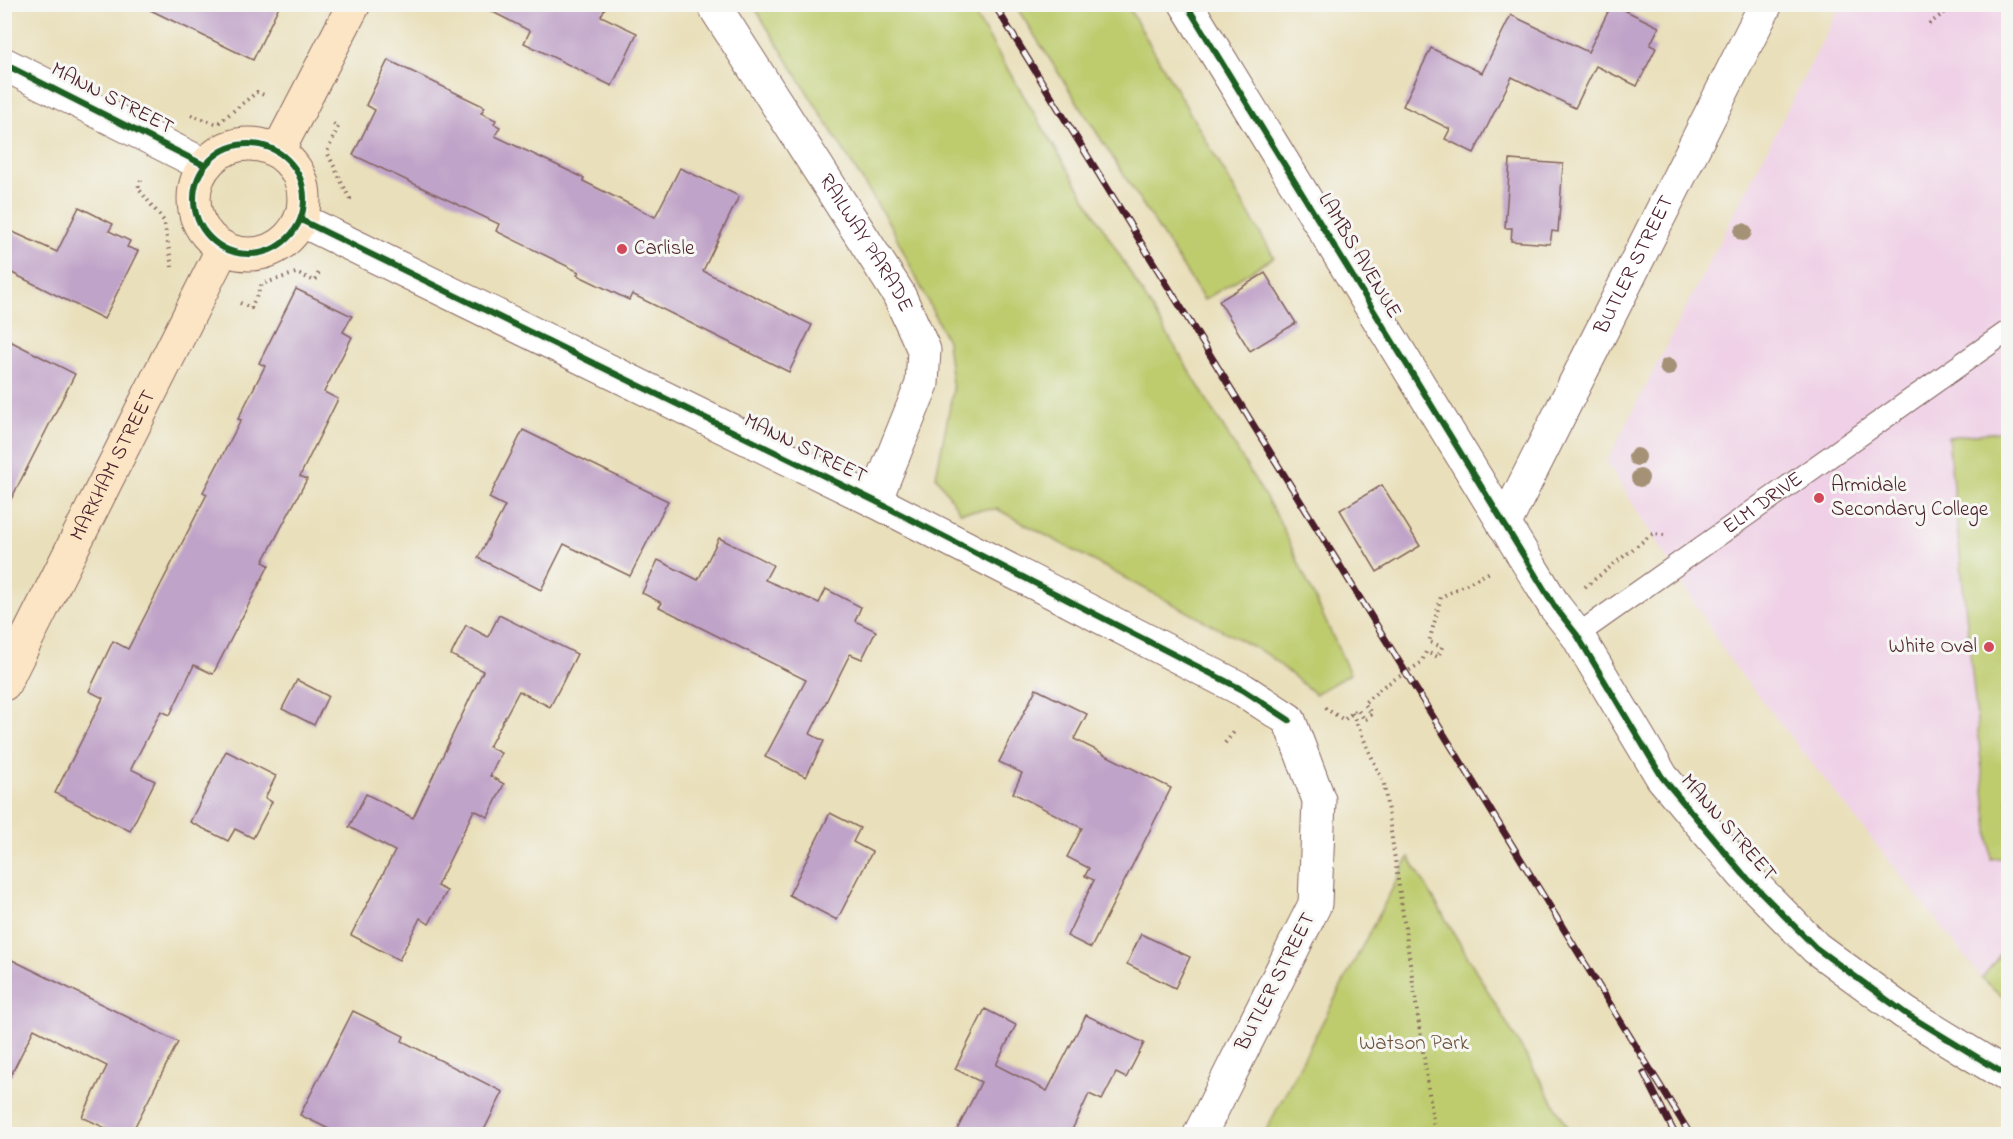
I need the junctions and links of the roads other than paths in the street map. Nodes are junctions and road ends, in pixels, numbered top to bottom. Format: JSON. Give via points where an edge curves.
{"nodes":[{"id":1,"x":354,"y":4,"type":"edge"},
{"id":2,"x":713,"y":4,"type":"edge"},
{"id":3,"x":1186,"y":4,"type":"edge"},
{"id":4,"x":1766,"y":4,"type":"edge"},
{"id":5,"x":4,"y":64,"type":"edge"},
{"id":6,"x":278,"y":151,"type":"junction"},
{"id":7,"x":204,"y":165,"type":"junction"},
{"id":8,"x":300,"y":220,"type":"junction"},
{"id":9,"x":223,"y":248,"type":"junction"},
{"id":10,"x":2008,"y":331,"type":"edge"},
{"id":11,"x":874,"y":501,"type":"junction"},
{"id":12,"x":1504,"y":525,"type":"junction"},
{"id":13,"x":1577,"y":635,"type":"junction"},
{"id":14,"x":4,"y":684,"type":"edge"},
{"id":15,"x":1288,"y":720,"type":"joint"},
{"id":16,"x":2008,"y":1076,"type":"edge"},
{"id":17,"x":1200,"y":1134,"type":"edge"}],
"edges":[{"from":1,"to":6,"type":"street"},
{"from":2,"to":11,"type":"street","name":"RAILWAY PARADE","via":[[897,293],[924,350],[922,384]]},
{"from":3,"to":12,"type":"street","name":"LAMBS AVENUE"},
{"from":4,"to":12,"type":"street","name":"BUTLER STREET"},
{"from":5,"to":7,"type":"street","name":"MANN STREET"},
{"from":6,"to":7,"type":"street","via":[[241,144],[225,149]]},
{"from":6,"to":8,"type":"street","via":[[297,171],[303,187],[305,204]]},
{"from":7,"to":9,"type":"street","via":[[195,186],[194,204],[199,222]]},
{"from":8,"to":9,"type":"street","via":[[277,247],[240,254]]},
{"from":8,"to":11,"type":"street","name":"MANN STREET"},
{"from":9,"to":14,"type":"street","name":"MARKHAM STREET"},
{"from":10,"to":13,"type":"lane","name":"ELM DRIVE"},
{"from":11,"to":15,"type":"street","name":"MANN STREET","via":[[1243,690]]},
{"from":12,"to":13,"type":"street","name":"MANN STREET"},
{"from":13,"to":16,"type":"street","name":"MANN STREET","via":[[1662,777],[1743,874],[1816,948],[1905,1013]]},
{"from":15,"to":17,"type":"street","name":"BUTLER STREET","via":[[1319,800],[1315,904]]}]}
